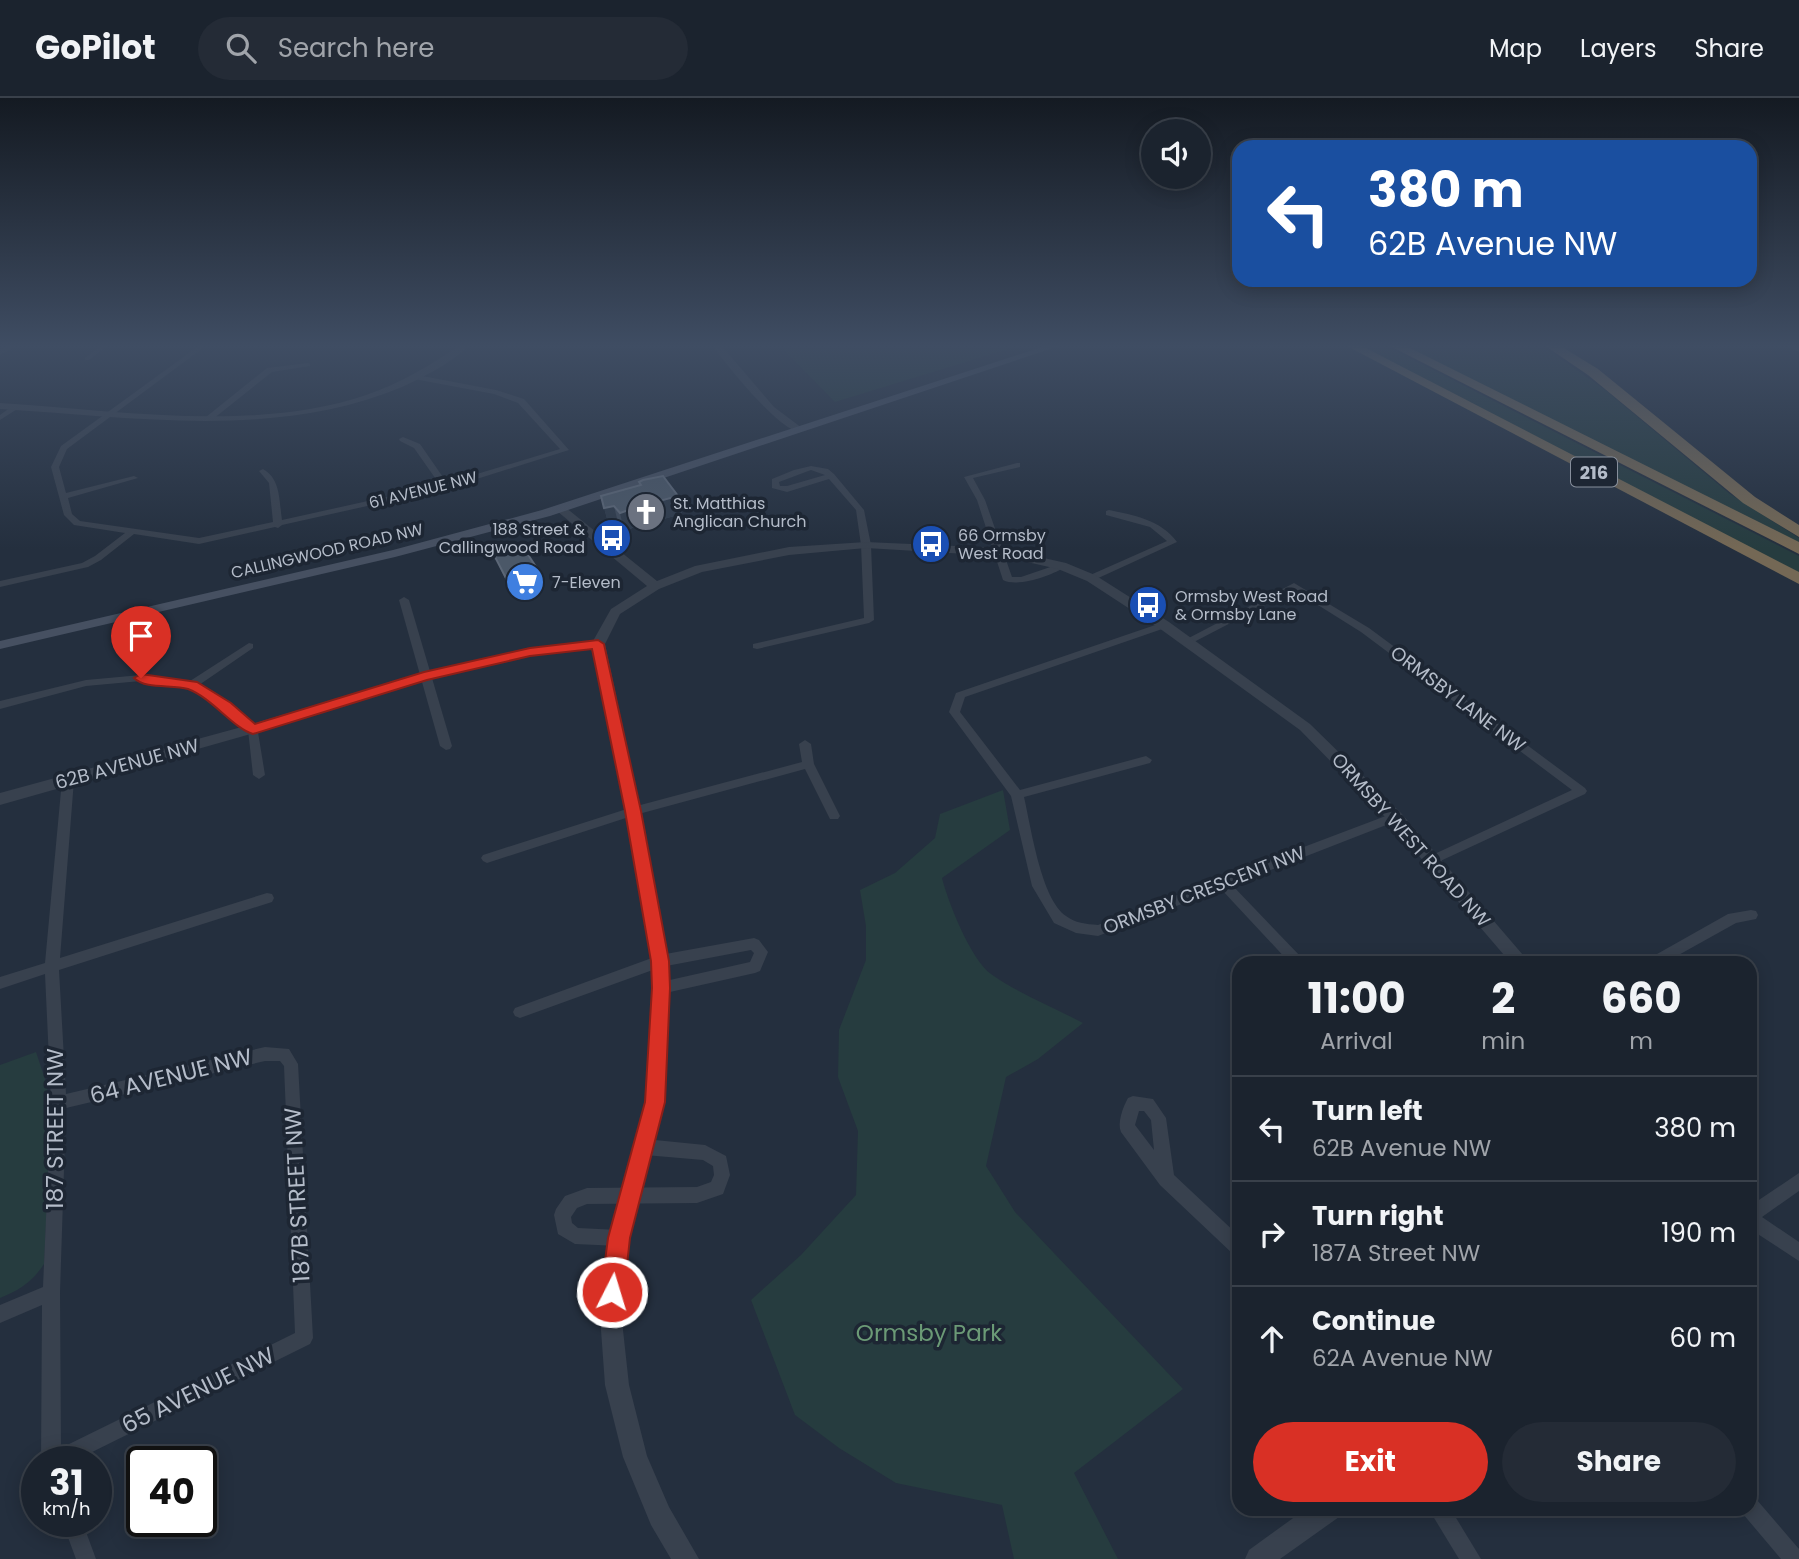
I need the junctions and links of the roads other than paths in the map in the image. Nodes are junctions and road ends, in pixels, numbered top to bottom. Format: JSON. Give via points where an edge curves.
{"nodes":[{"id":1,"x":111,"y":413,"type":"edge"},
{"id":2,"x":136,"y":413,"type":"edge"},
{"id":3,"x":215,"y":413,"type":"edge"},
{"id":4,"x":281,"y":413,"type":"edge"},
{"id":5,"x":532,"y":413,"type":"edge"},
{"id":6,"x":776,"y":413,"type":"edge"},
{"id":7,"x":834,"y":413,"type":"edge"},
{"id":8,"x":838,"y":413,"type":"edge"},
{"id":9,"x":1481,"y":413,"type":"edge"},
{"id":10,"x":1529,"y":413,"type":"edge"},
{"id":11,"x":1643,"y":413,"type":"edge"},
{"id":12,"x":210,"y":417,"type":"junction"},
{"id":13,"x":794,"y":427,"type":"junction"},
{"id":14,"x":403,"y":439,"type":"dead end"},
{"id":15,"x":1017,"y":465,"type":"dead end"},
{"id":16,"x":263,"y":471,"type":"dead end"},
{"id":17,"x":831,"y":475,"type":"junction"},
{"id":18,"x":134,"y":478,"type":"dead end"},
{"id":19,"x":445,"y":486,"type":"junction"},
{"id":20,"x":63,"y":496,"type":"junction"},
{"id":21,"x":557,"y":505,"type":"junction"},
{"id":22,"x":1110,"y":513,"type":"dead end"},
{"id":23,"x":278,"y":525,"type":"junction"},
{"id":24,"x":131,"y":532,"type":"junction"},
{"id":25,"x":1799,"y":532,"type":"edge"},
{"id":26,"x":866,"y":545,"type":"junction"},
{"id":27,"x":1799,"y":549,"type":"edge"},
{"id":28,"x":1000,"y":552,"type":"junction"},
{"id":29,"x":1062,"y":566,"type":"junction"},
{"id":30,"x":1091,"y":578,"type":"junction"},
{"id":31,"x":1799,"y":579,"type":"edge"},
{"id":32,"x":0,"y":584,"type":"edge"},
{"id":33,"x":655,"y":586,"type":"junction"},
{"id":34,"x":404,"y":600,"type":"dead end"},
{"id":35,"x":1164,"y":625,"type":"junction"},
{"id":36,"x":0,"y":635,"type":"edge"},
{"id":37,"x":1188,"y":641,"type":"junction"},
{"id":38,"x":598,"y":644,"type":"junction"},
{"id":39,"x":0,"y":645,"type":"edge"},
{"id":40,"x":249,"y":646,"type":"dead end"},
{"id":41,"x":757,"y":646,"type":"dead end"},
{"id":42,"x":424,"y":677,"type":"junction"},
{"id":43,"x":192,"y":685,"type":"junction"},
{"id":44,"x":0,"y":705,"type":"edge"},
{"id":45,"x":253,"y":729,"type":"junction"},
{"id":46,"x":806,"y":744,"type":"dead end"},
{"id":47,"x":446,"y":746,"type":"dead end"},
{"id":48,"x":1146,"y":760,"type":"dead end"},
{"id":49,"x":808,"y":764,"type":"junction"},
{"id":50,"x":259,"y":775,"type":"dead end"},
{"id":51,"x":68,"y":780,"type":"junction"},
{"id":52,"x":1017,"y":795,"type":"junction"},
{"id":53,"x":0,"y":799,"type":"edge"},
{"id":54,"x":633,"y":811,"type":"junction"},
{"id":55,"x":834,"y":816,"type":"dead end"},
{"id":56,"x":1395,"y":817,"type":"junction"},
{"id":57,"x":487,"y":858,"type":"dead end"},
{"id":58,"x":1432,"y":860,"type":"junction"},
{"id":59,"x":1223,"y":883,"type":"junction"},
{"id":60,"x":267,"y":898,"type":"dead end"},
{"id":61,"x":1751,"y":915,"type":"dead end"},
{"id":62,"x":1291,"y":956,"type":"edge"},
{"id":63,"x":1515,"y":956,"type":"edge"},
{"id":64,"x":1666,"y":956,"type":"edge"},
{"id":65,"x":660,"y":961,"type":"junction"},
{"id":66,"x":52,"y":967,"type":"junction"},
{"id":67,"x":0,"y":983,"type":"edge"},
{"id":68,"x":661,"y":988,"type":"junction"},
{"id":69,"x":520,"y":1012,"type":"dead end"},
{"id":70,"x":284,"y":1054,"type":"joint"},
{"id":71,"x":59,"y":1103,"type":"junction"},
{"id":72,"x":645,"y":1147,"type":"junction"},
{"id":73,"x":1166,"y":1179,"type":"dead end"},
{"id":74,"x":1799,"y":1181,"type":"edge"},
{"id":75,"x":630,"y":1197,"type":"junction"},
{"id":76,"x":1757,"y":1212,"type":"edge"},
{"id":77,"x":1757,"y":1222,"type":"edge"},
{"id":78,"x":619,"y":1238,"type":"junction"},
{"id":79,"x":1232,"y":1241,"type":"edge"},
{"id":80,"x":1799,"y":1252,"type":"edge"},
{"id":81,"x":51,"y":1292,"type":"junction"},
{"id":82,"x":0,"y":1314,"type":"edge"},
{"id":83,"x":304,"y":1338,"type":"joint"},
{"id":84,"x":53,"y":1446,"type":"edge"},
{"id":85,"x":84,"y":1446,"type":"edge"},
{"id":86,"x":1757,"y":1515,"type":"edge"},
{"id":87,"x":1319,"y":1516,"type":"edge"},
{"id":88,"x":1443,"y":1516,"type":"edge"},
{"id":89,"x":78,"y":1537,"type":"edge"},
{"id":90,"x":86,"y":1559,"type":"edge"},
{"id":91,"x":686,"y":1559,"type":"edge"},
{"id":92,"x":1258,"y":1559,"type":"edge"},
{"id":93,"x":1471,"y":1559,"type":"edge"},
{"id":94,"x":1794,"y":1559,"type":"edge"}],
"edges":[{"from":1,"to":20,"type":"street","via":[[64,448],[55,467]]},
{"from":2,"to":12,"type":"street"},
{"from":3,"to":12,"type":"street"},
{"from":4,"to":12,"type":"street"},
{"from":5,"to":19,"type":"street","name":"61 AVENUE NW","via":[[565,450]]},
{"from":6,"to":13,"type":"street"},
{"from":7,"to":13,"type":"main road","name":"CALLINGWOOD ROAD NW"},
{"from":8,"to":13,"type":"main road","name":"CALLINGWOOD ROAD NW"},
{"from":9,"to":31,"type":"highway","number":"216"},
{"from":10,"to":27,"type":"highway","number":"216"},
{"from":11,"to":25,"type":"highway","via":[[1749,500]]},
{"from":13,"to":21,"type":"main road","name":"CALLINGWOOD ROAD NW"},
{"from":14,"to":19,"type":"street","via":[[417,446]]},
{"from":15,"to":28,"type":"street","via":[[968,477]]},
{"from":16,"to":23,"type":"street","via":[[273,484]]},
{"from":17,"to":17,"type":"street","via":[[814,467],[797,471],[775,481],[776,488],[787,489]]},
{"from":17,"to":26,"type":"street","via":[[860,510]]},
{"from":18,"to":20,"type":"street"},
{"from":19,"to":23,"type":"street","name":"61 AVENUE NW"},
{"from":20,"to":24,"type":"street","via":[[68,516],[77,523]]},
{"from":21,"to":33,"type":"street"},
{"from":21,"to":36,"type":"main road","name":"CALLINGWOOD ROAD NW"},
{"from":21,"to":39,"type":"main road","name":"CALLINGWOOD ROAD NW","via":[[396,553]]},
{"from":22,"to":30,"type":"street","via":[[1167,534],[1172,542]]},
{"from":23,"to":24,"type":"street","name":"61 AVENUE NW","via":[[199,541]]},
{"from":24,"to":32,"type":"street","via":[[85,565]]},
{"from":26,"to":28,"type":"street","name":"ORMSBY WEST ROAD NW"},
{"from":26,"to":33,"type":"street","name":"ORMSBY WEST ROAD NW","via":[[744,558]]},
{"from":26,"to":41,"type":"street","via":[[869,620]]},
{"from":28,"to":29,"type":"street","name":"ORMSBY WEST ROAD NW"},
{"from":28,"to":29,"type":"street","via":[[1008,580],[1022,580]]},
{"from":29,"to":30,"type":"street","name":"ORMSBY WEST ROAD NW"},
{"from":30,"to":35,"type":"street","name":"ORMSBY WEST ROAD NW"},
{"from":33,"to":38,"type":"street","name":"ORMSBY WEST ROAD NW","via":[[615,612]]},
{"from":34,"to":42,"type":"street"},
{"from":35,"to":37,"type":"street","name":"ORMSBY WEST ROAD NW"},
{"from":35,"to":52,"type":"street","name":"ORMSBY CRESCENT NW","via":[[960,695],[954,712]]},
{"from":37,"to":56,"type":"street","name":"ORMSBY WEST ROAD NW","via":[[1305,727]]},
{"from":37,"to":58,"type":"street","name":"ORMSBY LANE NW","via":[[1294,586],[1365,630],[1581,791]]},
{"from":38,"to":42,"type":"street","name":"62B AVENUE NW","via":[[530,652]]},
{"from":38,"to":54,"type":"street"},
{"from":40,"to":43,"type":"street"},
{"from":42,"to":45,"type":"street","name":"62B AVENUE NW"},
{"from":42,"to":47,"type":"street"},
{"from":43,"to":44,"type":"street","via":[[141,678],[86,683]]},
{"from":43,"to":45,"type":"street"},
{"from":45,"to":50,"type":"street"},
{"from":45,"to":51,"type":"street","name":"62B AVENUE NW"},
{"from":46,"to":49,"type":"street"},
{"from":48,"to":52,"type":"street"},
{"from":49,"to":54,"type":"street"},
{"from":49,"to":55,"type":"street"},
{"from":51,"to":53,"type":"street","name":"62B AVENUE NW"},
{"from":51,"to":66,"type":"street","name":"187 STREET NW"},
{"from":52,"to":59,"type":"street","name":"ORMSBY CRESCENT NW","via":[[1038,886],[1059,919],[1076,928],[1098,931]]},
{"from":54,"to":57,"type":"street"},
{"from":54,"to":65,"type":"street"},
{"from":56,"to":58,"type":"street","name":"ORMSBY WEST ROAD NW"},
{"from":56,"to":59,"type":"street","name":"ORMSBY CRESCENT NW"},
{"from":58,"to":63,"type":"street","name":"ORMSBY WEST ROAD NW"},
{"from":59,"to":62,"type":"street"},
{"from":60,"to":66,"type":"street"},
{"from":61,"to":64,"type":"street","via":[[1733,918]]},
{"from":65,"to":68,"type":"street"},
{"from":65,"to":68,"type":"street","via":[[754,944],[761,952],[755,967]]},
{"from":65,"to":69,"type":"street"},
{"from":66,"to":67,"type":"street"},
{"from":66,"to":71,"type":"street","name":"187 STREET NW"},
{"from":68,"to":72,"type":"street","via":[[655,1102]]},
{"from":70,"to":71,"type":"street","name":"64 AVENUE NW","via":[[265,1054]]},
{"from":70,"to":83,"type":"street","name":"187B STREET NW","via":[[291,1064]]},
{"from":71,"to":81,"type":"street","name":"187 STREET NW"},
{"from":72,"to":75,"type":"street"},
{"from":72,"to":75,"type":"street","via":[[705,1153],[720,1161],[722,1175],[717,1188],[697,1195]]},
{"from":73,"to":79,"type":"street"},
{"from":74,"to":76,"type":"street"},
{"from":75,"to":78,"type":"street"},
{"from":75,"to":78,"type":"street","via":[[587,1196],[571,1202],[562,1214],[564,1228],[575,1236]]},
{"from":77,"to":80,"type":"street"},
{"from":78,"to":91,"type":"street","via":[[612,1273],[617,1385],[635,1457],[660,1516]]},
{"from":81,"to":82,"type":"street"},
{"from":81,"to":84,"type":"street","name":"187 STREET NW"},
{"from":83,"to":85,"type":"street","name":"65 AVENUE NW"},
{"from":86,"to":94,"type":"street"},
{"from":87,"to":92,"type":"street"},
{"from":88,"to":93,"type":"street"},
{"from":89,"to":90,"type":"street"}]}
